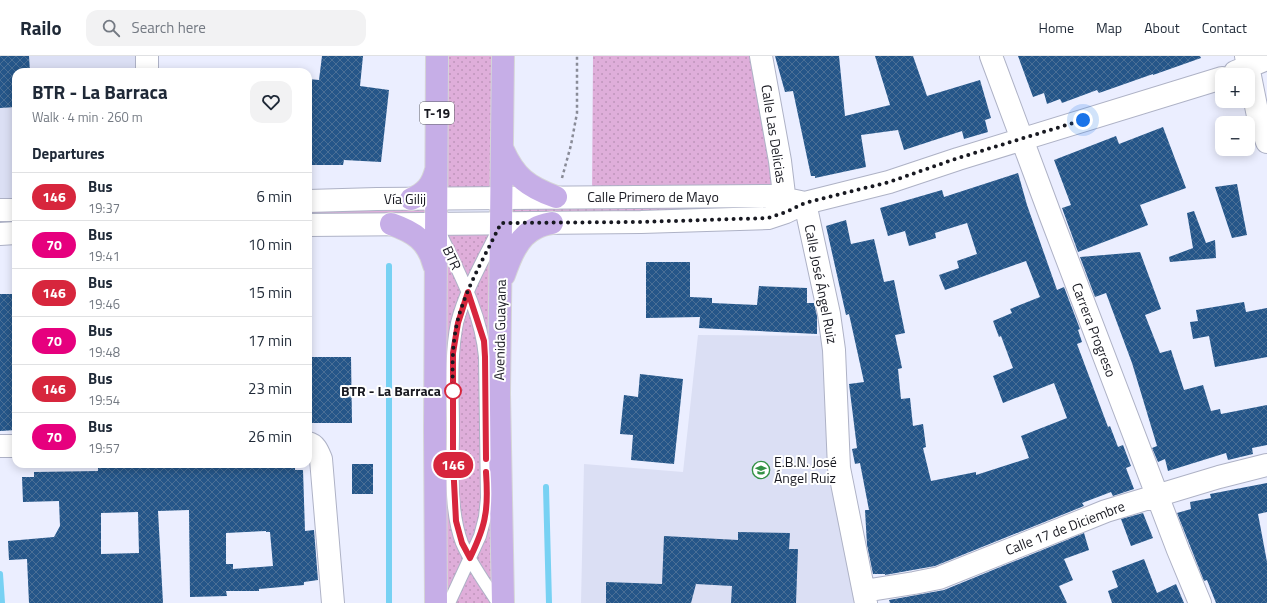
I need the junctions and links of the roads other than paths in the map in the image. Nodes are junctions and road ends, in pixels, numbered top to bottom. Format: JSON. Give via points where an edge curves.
{"nodes":[{"id":1,"x":146,"y":56,"type":"edge"},
{"id":2,"x":437,"y":56,"type":"edge"},
{"id":3,"x":504,"y":56,"type":"edge"},
{"id":4,"x":761,"y":56,"type":"edge"},
{"id":5,"x":991,"y":56,"type":"edge"},
{"id":6,"x":1254,"y":61,"type":"edge"},
{"id":7,"x":147,"y":68,"type":"edge"},
{"id":8,"x":1242,"y":68,"type":"edge"},
{"id":9,"x":1215,"y":80,"type":"edge"},
{"id":10,"x":1022,"y":139,"type":"junction"},
{"id":11,"x":1267,"y":142,"type":"edge"},
{"id":12,"x":502,"y":148,"type":"junction"},
{"id":13,"x":436,"y":170,"type":"junction"},
{"id":14,"x":556,"y":197,"type":"junction"},
{"id":15,"x":501,"y":198,"type":"junction"},
{"id":16,"x":411,"y":199,"type":"junction"},
{"id":17,"x":436,"y":199,"type":"junction"},
{"id":18,"x":312,"y":201,"type":"edge"},
{"id":19,"x":792,"y":205,"type":"junction"},
{"id":20,"x":0,"y":210,"type":"edge"},
{"id":21,"x":12,"y":210,"type":"edge"},
{"id":22,"x":501,"y":223,"type":"junction"},
{"id":23,"x":552,"y":223,"type":"junction"},
{"id":24,"x":391,"y":224,"type":"junction"},
{"id":25,"x":436,"y":224,"type":"junction"},
{"id":26,"x":312,"y":225,"type":"edge"},
{"id":27,"x":12,"y":233,"type":"edge"},
{"id":28,"x":0,"y":234,"type":"edge"},
{"id":29,"x":436,"y":275,"type":"junction"},
{"id":30,"x":500,"y":285,"type":"junction"},
{"id":31,"x":468,"y":292,"type":"junction"},
{"id":32,"x":312,"y":445,"type":"edge"},
{"id":33,"x":0,"y":446,"type":"edge"},
{"id":34,"x":12,"y":446,"type":"edge"},
{"id":35,"x":1267,"y":465,"type":"edge"},
{"id":36,"x":1157,"y":495,"type":"junction"},
{"id":37,"x":470,"y":558,"type":"junction"},
{"id":38,"x":865,"y":597,"type":"edge"},
{"id":39,"x":333,"y":603,"type":"edge"},
{"id":40,"x":436,"y":603,"type":"edge"},
{"id":41,"x":449,"y":603,"type":"edge"},
{"id":42,"x":498,"y":603,"type":"edge"},
{"id":43,"x":503,"y":603,"type":"edge"},
{"id":44,"x":1200,"y":603,"type":"edge"}],
"edges":[{"from":1,"to":7,"type":"street"},
{"from":2,"to":13,"type":"highway","number":"T-19"},
{"from":3,"to":12,"type":"highway","name":"Avenida Guayana"},
{"from":4,"to":19,"type":"street","name":"Calle Las Delicias","via":[[780,161]]},
{"from":5,"to":10,"type":"street","name":"Carrera Progreso"},
{"from":6,"to":8,"type":"street"},
{"from":6,"to":11,"type":"street","via":[[1258,116]]},
{"from":9,"to":10,"type":"street","name":"Calle Primero de Mayo"},
{"from":10,"to":19,"type":"street","name":"Calle Primero de Mayo","via":[[889,182]]},
{"from":10,"to":36,"type":"street","name":"Carrera Progreso"},
{"from":12,"to":14,"type":"highway","via":[[519,177],[539,191]]},
{"from":12,"to":15,"type":"highway","name":"Avenida Guayana"},
{"from":13,"to":16,"type":"highway","via":[[432,184],[426,191]]},
{"from":13,"to":17,"type":"highway","number":"T-19"},
{"from":14,"to":15,"type":"street","name":"Calle Primero de Mayo"},
{"from":14,"to":19,"type":"street","name":"Calle Primero de Mayo","via":[[772,196]]},
{"from":15,"to":17,"type":"street","name":"Vía Gilij"},
{"from":15,"to":22,"type":"highway","name":"Avenida Guayana"},
{"from":16,"to":17,"type":"street","name":"Vía Gilij"},
{"from":16,"to":18,"type":"street","name":"Vía Gilij"},
{"from":17,"to":25,"type":"highway","number":"T-19"},
{"from":19,"to":23,"type":"street","name":"Calle Primero de Mayo","via":[[768,218]]},
{"from":19,"to":38,"type":"street","name":"Calle José Ángel Ruiz","via":[[829,314],[834,350],[839,468]]},
{"from":20,"to":21,"type":"street"},
{"from":22,"to":23,"type":"street","name":"Calle Primero de Mayo"},
{"from":22,"to":25,"type":"street","name":"Vía Gilij"},
{"from":22,"to":30,"type":"highway","name":"Avenida Guayana"},
{"from":22,"to":31,"type":"lane","name":"BTR"},
{"from":23,"to":30,"type":"highway","via":[[528,233],[510,258]]},
{"from":24,"to":25,"type":"street","name":"Vía Gilij"},
{"from":24,"to":26,"type":"street","name":"Vía Gilij"},
{"from":24,"to":29,"type":"highway","number":"T-19","via":[[407,230],[422,241],[428,250]]},
{"from":25,"to":29,"type":"highway","number":"T-19"},
{"from":25,"to":31,"type":"lane","name":"BTR"},
{"from":27,"to":28,"type":"street"},
{"from":29,"to":40,"type":"highway","number":"T-19"},
{"from":30,"to":43,"type":"highway","name":"Avenida Guayana","via":[[499,394]]},
{"from":31,"to":37,"type":"lane","name":"BTR","via":[[458,323],[453,353],[453,454],[456,521],[462,543]]},
{"from":31,"to":37,"type":"lane","name":"BTR","via":[[484,341],[487,498],[480,536]]},
{"from":32,"to":39,"type":"street","via":[[321,459]]},
{"from":33,"to":34,"type":"street"},
{"from":35,"to":36,"type":"street","name":"Calle 17 de Diciembre"},
{"from":36,"to":38,"type":"street","name":"Calle 17 de Diciembre","via":[[1106,511],[939,578]]},
{"from":36,"to":44,"type":"street","name":"Carrera Progreso"},
{"from":37,"to":41,"type":"lane","name":"BTR"},
{"from":37,"to":42,"type":"lane","name":"BTR"}]}
